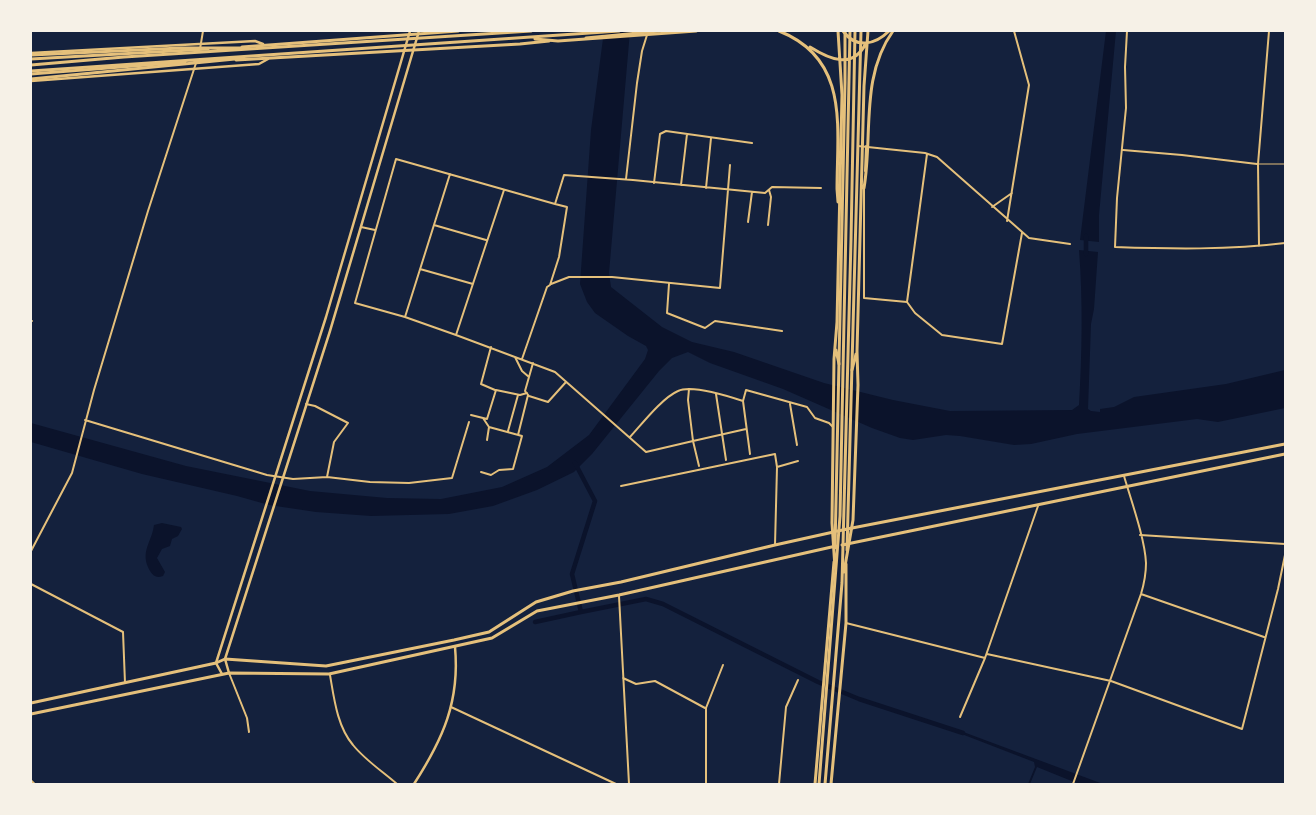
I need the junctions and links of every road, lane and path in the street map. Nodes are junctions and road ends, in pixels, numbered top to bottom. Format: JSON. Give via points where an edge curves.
{"nodes":[{"id":1,"x":203,"y":31,"type":"edge"},
{"id":2,"x":458,"y":31,"type":"edge"},
{"id":3,"x":529,"y":31,"type":"edge"},
{"id":4,"x":619,"y":31,"type":"edge"},
{"id":5,"x":659,"y":31,"type":"edge"},
{"id":6,"x":696,"y":31,"type":"edge"},
{"id":7,"x":779,"y":31,"type":"edge"},
{"id":8,"x":838,"y":31,"type":"edge"},
{"id":9,"x":844,"y":31,"type":"edge"},
{"id":10,"x":850,"y":31,"type":"edge"},
{"id":11,"x":855,"y":31,"type":"edge"},
{"id":12,"x":861,"y":31,"type":"edge"},
{"id":13,"x":868,"y":31,"type":"edge"},
{"id":14,"x":891,"y":31,"type":"edge"},
{"id":15,"x":1014,"y":31,"type":"edge"},
{"id":16,"x":1128,"y":31,"type":"edge"},
{"id":17,"x":1268,"y":31,"type":"edge"},
{"id":18,"x":419,"y":32,"type":"edge"},
{"id":19,"x":648,"y":32,"type":"edge"},
{"id":20,"x":409,"y":33,"type":"edge"},
{"id":21,"x":527,"y":38,"type":"junction"},
{"id":22,"x":868,"y":41,"type":"junction"},
{"id":23,"x":201,"y":44,"type":"junction"},
{"id":24,"x":805,"y":44,"type":"junction"},
{"id":25,"x":265,"y":47,"type":"junction"},
{"id":26,"x":200,"y":50,"type":"junction"},
{"id":27,"x":414,"y":50,"type":"junction"},
{"id":28,"x":404,"y":51,"type":"junction"},
{"id":29,"x":31,"y":56,"type":"edge"},
{"id":30,"x":267,"y":57,"type":"junction"},
{"id":31,"x":196,"y":61,"type":"junction"},
{"id":32,"x":31,"y":65,"type":"edge"},
{"id":33,"x":194,"y":69,"type":"junction"},
{"id":34,"x":31,"y":73,"type":"edge"},
{"id":35,"x":31,"y":80,"type":"edge"},
{"id":36,"x":687,"y":134,"type":"junction"},
{"id":37,"x":711,"y":138,"type":"junction"},
{"id":38,"x":752,"y":144,"type":"dead end"},
{"id":39,"x":858,"y":146,"type":"junction"},
{"id":40,"x":866,"y":146,"type":"junction"},
{"id":41,"x":1123,"y":150,"type":"junction"},
{"id":42,"x":926,"y":154,"type":"junction"},
{"id":43,"x":1258,"y":164,"type":"junction"},
{"id":44,"x":1285,"y":164,"type":"edge"},
{"id":45,"x":730,"y":165,"type":"dead end"},
{"id":46,"x":450,"y":174,"type":"junction"},
{"id":47,"x":624,"y":179,"type":"junction"},
{"id":48,"x":654,"y":183,"type":"junction"},
{"id":49,"x":681,"y":185,"type":"junction"},
{"id":50,"x":706,"y":188,"type":"junction"},
{"id":51,"x":821,"y":188,"type":"dead end"},
{"id":52,"x":833,"y":188,"type":"dead end"},
{"id":53,"x":843,"y":188,"type":"junction"},
{"id":54,"x":504,"y":189,"type":"junction"},
{"id":55,"x":729,"y":190,"type":"junction"},
{"id":56,"x":769,"y":190,"type":"junction"},
{"id":57,"x":752,"y":192,"type":"junction"},
{"id":58,"x":1012,"y":193,"type":"junction"},
{"id":59,"x":862,"y":198,"type":"junction"},
{"id":60,"x":554,"y":204,"type":"junction"},
{"id":61,"x":992,"y":207,"type":"junction"},
{"id":62,"x":840,"y":215,"type":"junction"},
{"id":63,"x":1008,"y":221,"type":"junction"},
{"id":64,"x":748,"y":222,"type":"dead end"},
{"id":65,"x":434,"y":224,"type":"junction"},
{"id":66,"x":768,"y":225,"type":"dead end"},
{"id":67,"x":361,"y":227,"type":"junction"},
{"id":68,"x":375,"y":230,"type":"junction"},
{"id":69,"x":1022,"y":233,"type":"junction"},
{"id":70,"x":486,"y":240,"type":"junction"},
{"id":71,"x":1285,"y":243,"type":"edge"},
{"id":72,"x":1070,"y":244,"type":"dead end"},
{"id":73,"x":1260,"y":246,"type":"junction"},
{"id":74,"x":420,"y":269,"type":"junction"},
{"id":75,"x":473,"y":284,"type":"junction"},
{"id":76,"x":669,"y":284,"type":"junction"},
{"id":77,"x":550,"y":285,"type":"junction"},
{"id":78,"x":907,"y":302,"type":"junction"},
{"id":79,"x":405,"y":317,"type":"junction"},
{"id":80,"x":782,"y":331,"type":"dead end"},
{"id":81,"x":456,"y":334,"type":"junction"},
{"id":82,"x":835,"y":342,"type":"junction"},
{"id":83,"x":490,"y":347,"type":"junction"},
{"id":84,"x":857,"y":351,"type":"junction"},
{"id":85,"x":515,"y":356,"type":"junction"},
{"id":86,"x":522,"y":359,"type":"junction"},
{"id":87,"x":533,"y":363,"type":"junction"},
{"id":88,"x":839,"y":364,"type":"junction"},
{"id":89,"x":852,"y":370,"type":"junction"},
{"id":90,"x":529,"y":378,"type":"junction"},
{"id":91,"x":566,"y":382,"type":"junction"},
{"id":92,"x":689,"y":389,"type":"junction"},
{"id":93,"x":496,"y":390,"type":"junction"},
{"id":94,"x":528,"y":394,"type":"junction"},
{"id":95,"x":716,"y":394,"type":"junction"},
{"id":96,"x":518,"y":395,"type":"junction"},
{"id":97,"x":743,"y":401,"type":"junction"},
{"id":98,"x":306,"y":404,"type":"junction"},
{"id":99,"x":790,"y":404,"type":"junction"},
{"id":100,"x":470,"y":414,"type":"dead end"},
{"id":101,"x":484,"y":418,"type":"junction"},
{"id":102,"x":85,"y":420,"type":"junction"},
{"id":103,"x":469,"y":422,"type":"dead end"},
{"id":104,"x":488,"y":427,"type":"junction"},
{"id":105,"x":833,"y":427,"type":"junction"},
{"id":106,"x":746,"y":429,"type":"junction"},
{"id":107,"x":508,"y":432,"type":"junction"},
{"id":108,"x":721,"y":434,"type":"junction"},
{"id":109,"x":518,"y":435,"type":"junction"},
{"id":110,"x":630,"y":437,"type":"junction"},
{"id":111,"x":487,"y":440,"type":"dead end"},
{"id":112,"x":693,"y":441,"type":"junction"},
{"id":113,"x":1285,"y":444,"type":"edge"},
{"id":114,"x":797,"y":446,"type":"dead end"},
{"id":115,"x":750,"y":454,"type":"dead end"},
{"id":116,"x":1285,"y":454,"type":"edge"},
{"id":117,"x":726,"y":460,"type":"dead end"},
{"id":118,"x":798,"y":461,"type":"dead end"},
{"id":119,"x":698,"y":466,"type":"dead end"},
{"id":120,"x":777,"y":467,"type":"junction"},
{"id":121,"x":481,"y":472,"type":"dead end"},
{"id":122,"x":1124,"y":476,"type":"junction"},
{"id":123,"x":327,"y":477,"type":"junction"},
{"id":124,"x":621,"y":486,"type":"dead end"},
{"id":125,"x":1127,"y":486,"type":"junction"},
{"id":126,"x":848,"y":494,"type":"junction"},
{"id":127,"x":837,"y":495,"type":"junction"},
{"id":128,"x":1038,"y":505,"type":"junction"},
{"id":129,"x":847,"y":530,"type":"junction"},
{"id":130,"x":836,"y":532,"type":"junction"},
{"id":131,"x":1140,"y":535,"type":"junction"},
{"id":132,"x":31,"y":543,"type":"edge"},
{"id":133,"x":775,"y":544,"type":"junction"},
{"id":134,"x":847,"y":544,"type":"junction"},
{"id":135,"x":1285,"y":544,"type":"edge"},
{"id":136,"x":35,"y":545,"type":"junction"},
{"id":137,"x":835,"y":547,"type":"junction"},
{"id":138,"x":31,"y":551,"type":"edge"},
{"id":139,"x":1285,"y":555,"type":"edge"},
{"id":140,"x":836,"y":580,"type":"junction"},
{"id":141,"x":842,"y":583,"type":"junction"},
{"id":142,"x":31,"y":584,"type":"edge"},
{"id":143,"x":1142,"y":594,"type":"junction"},
{"id":144,"x":619,"y":595,"type":"junction"},
{"id":145,"x":846,"y":623,"type":"junction"},
{"id":146,"x":1265,"y":637,"type":"junction"},
{"id":147,"x":455,"y":645,"type":"junction"},
{"id":148,"x":987,"y":654,"type":"junction"},
{"id":149,"x":985,"y":658,"type":"junction"},
{"id":150,"x":225,"y":659,"type":"junction"},
{"id":151,"x":216,"y":663,"type":"junction"},
{"id":152,"x":723,"y":665,"type":"dead end"},
{"id":153,"x":229,"y":673,"type":"junction"},
{"id":154,"x":222,"y":674,"type":"junction"},
{"id":155,"x":329,"y":674,"type":"junction"},
{"id":156,"x":624,"y":678,"type":"junction"},
{"id":157,"x":798,"y":680,"type":"dead end"},
{"id":158,"x":1110,"y":681,"type":"junction"},
{"id":159,"x":125,"y":683,"type":"junction"},
{"id":160,"x":31,"y":703,"type":"edge"},
{"id":161,"x":451,"y":707,"type":"junction"},
{"id":162,"x":706,"y":708,"type":"junction"},
{"id":163,"x":31,"y":714,"type":"edge"},
{"id":164,"x":960,"y":717,"type":"dead end"},
{"id":165,"x":248,"y":732,"type":"dead end"},
{"id":166,"x":31,"y":781,"type":"edge"},
{"id":167,"x":34,"y":784,"type":"edge"},
{"id":168,"x":396,"y":784,"type":"edge"},
{"id":169,"x":414,"y":784,"type":"edge"},
{"id":170,"x":616,"y":784,"type":"edge"},
{"id":171,"x":629,"y":784,"type":"edge"},
{"id":172,"x":706,"y":784,"type":"edge"},
{"id":173,"x":779,"y":784,"type":"edge"},
{"id":174,"x":815,"y":784,"type":"edge"},
{"id":175,"x":819,"y":784,"type":"edge"},
{"id":176,"x":825,"y":784,"type":"edge"},
{"id":177,"x":831,"y":784,"type":"edge"},
{"id":178,"x":1073,"y":784,"type":"edge"}],
"edges":[{"from":1,"to":23,"type":"street"},
{"from":2,"to":18,"type":"main road"},
{"from":3,"to":25,"type":"main road"},
{"from":4,"to":21,"type":"main road"},
{"from":5,"to":19,"type":"main road"},
{"from":6,"to":21,"type":"main road","via":[[558,41]]},
{"from":7,"to":24,"type":"main road"},
{"from":8,"to":62,"type":"main road","via":[[842,88]]},
{"from":9,"to":14,"type":"main road","via":[[851,40],[864,44],[877,41]]},
{"from":9,"to":53,"type":"main road"},
{"from":10,"to":140,"type":"main road"},
{"from":11,"to":141,"type":"main road"},
{"from":12,"to":39,"type":"main road"},
{"from":13,"to":22,"type":"main road"},
{"from":14,"to":59,"type":"main road","via":[[878,58],[871,86]]},
{"from":15,"to":58,"type":"street","via":[[1029,85]]},
{"from":16,"to":41,"type":"street"},
{"from":17,"to":43,"type":"street"},
{"from":18,"to":20,"type":"main road"},
{"from":18,"to":27,"type":"main road"},
{"from":19,"to":27,"type":"main road"},
{"from":19,"to":47,"type":"street","via":[[642,50]]},
{"from":20,"to":25,"type":"main road"},
{"from":20,"to":28,"type":"main road"},
{"from":21,"to":30,"type":"main road"},
{"from":22,"to":24,"type":"main road","via":[[859,54],[840,60]]},
{"from":22,"to":59,"type":"main road"},
{"from":23,"to":25,"type":"main road","via":[[255,41]]},
{"from":23,"to":26,"type":"street"},
{"from":23,"to":29,"type":"main road"},
{"from":24,"to":62,"type":"main road","via":[[822,63],[834,88]]},
{"from":25,"to":26,"type":"main road"},
{"from":25,"to":29,"type":"main road"},
{"from":25,"to":32,"type":"main road"},
{"from":26,"to":29,"type":"main road"},
{"from":26,"to":31,"type":"street"},
{"from":27,"to":28,"type":"main road"},
{"from":27,"to":67,"type":"main road"},
{"from":28,"to":30,"type":"main road"},
{"from":28,"to":151,"type":"main road","via":[[326,317]]},
{"from":30,"to":31,"type":"main road"},
{"from":30,"to":33,"type":"main road","via":[[259,64]]},
{"from":30,"to":34,"type":"main road"},
{"from":30,"to":35,"type":"main road"},
{"from":31,"to":33,"type":"street"},
{"from":31,"to":34,"type":"main road"},
{"from":33,"to":35,"type":"main road"},
{"from":33,"to":102,"type":"street"},
{"from":36,"to":37,"type":"street"},
{"from":36,"to":48,"type":"street","via":[[666,131],[660,134]]},
{"from":36,"to":49,"type":"street"},
{"from":37,"to":38,"type":"street"},
{"from":37,"to":50,"type":"street"},
{"from":39,"to":40,"type":"street"},
{"from":39,"to":89,"type":"main road"},
{"from":40,"to":42,"type":"street"},
{"from":40,"to":78,"type":"street","via":[[864,298]]},
{"from":41,"to":43,"type":"street"},
{"from":41,"to":73,"type":"street","via":[[1115,247]]},
{"from":42,"to":61,"type":"street","via":[[937,157]]},
{"from":42,"to":78,"type":"street"},
{"from":43,"to":44,"type":"lane"},
{"from":43,"to":73,"type":"street"},
{"from":45,"to":55,"type":"street"},
{"from":46,"to":54,"type":"street"},
{"from":46,"to":65,"type":"street"},
{"from":46,"to":68,"type":"street","via":[[396,159]]},
{"from":47,"to":48,"type":"street"},
{"from":47,"to":60,"type":"street","via":[[564,175]]},
{"from":48,"to":49,"type":"street"},
{"from":49,"to":50,"type":"street"},
{"from":50,"to":55,"type":"street"},
{"from":51,"to":56,"type":"street","via":[[772,187]]},
{"from":52,"to":53,"type":"street"},
{"from":53,"to":88,"type":"main road"},
{"from":54,"to":60,"type":"street"},
{"from":54,"to":70,"type":"street"},
{"from":55,"to":57,"type":"street"},
{"from":55,"to":76,"type":"street","via":[[720,288]]},
{"from":56,"to":57,"type":"street"},
{"from":56,"to":66,"type":"street"},
{"from":57,"to":64,"type":"street"},
{"from":58,"to":61,"type":"street"},
{"from":58,"to":63,"type":"street"},
{"from":59,"to":84,"type":"main road"},
{"from":60,"to":77,"type":"street","via":[[567,207],[559,257]]},
{"from":61,"to":63,"type":"street"},
{"from":62,"to":82,"type":"main road"},
{"from":63,"to":69,"type":"street"},
{"from":65,"to":70,"type":"street"},
{"from":65,"to":74,"type":"street"},
{"from":67,"to":68,"type":"street"},
{"from":67,"to":98,"type":"main road"},
{"from":68,"to":79,"type":"street","via":[[354,303]]},
{"from":69,"to":72,"type":"street","via":[[1029,238]]},
{"from":69,"to":78,"type":"street","via":[[1002,344],[942,335],[915,314]]},
{"from":70,"to":75,"type":"street"},
{"from":71,"to":73,"type":"street"},
{"from":74,"to":75,"type":"street"},
{"from":74,"to":79,"type":"street"},
{"from":75,"to":81,"type":"street"},
{"from":76,"to":77,"type":"street","via":[[612,277],[569,277]]},
{"from":76,"to":80,"type":"street","via":[[668,313],[705,328],[715,321]]},
{"from":77,"to":86,"type":"street"},
{"from":79,"to":81,"type":"street"},
{"from":81,"to":83,"type":"street"},
{"from":82,"to":88,"type":"main road"},
{"from":82,"to":105,"type":"main road"},
{"from":83,"to":85,"type":"street"},
{"from":83,"to":93,"type":"street","via":[[481,384]]},
{"from":84,"to":89,"type":"main road"},
{"from":84,"to":141,"type":"main road","via":[[853,520]]},
{"from":85,"to":86,"type":"street"},
{"from":85,"to":90,"type":"street"},
{"from":86,"to":87,"type":"street"},
{"from":87,"to":90,"type":"street"},
{"from":87,"to":91,"type":"street","via":[[555,372]]},
{"from":88,"to":127,"type":"main road"},
{"from":89,"to":126,"type":"main road"},
{"from":90,"to":94,"type":"street","via":[[525,390]]},
{"from":91,"to":94,"type":"street","via":[[548,402]]},
{"from":91,"to":110,"type":"street"},
{"from":92,"to":95,"type":"street"},
{"from":92,"to":110,"type":"street","via":[[678,391],[665,401]]},
{"from":92,"to":112,"type":"street"},
{"from":93,"to":96,"type":"street"},
{"from":93,"to":101,"type":"street","via":[[487,419]]},
{"from":94,"to":96,"type":"street"},
{"from":94,"to":109,"type":"street"},
{"from":95,"to":97,"type":"street"},
{"from":95,"to":108,"type":"street"},
{"from":96,"to":107,"type":"street"},
{"from":97,"to":99,"type":"street","via":[[746,390]]},
{"from":97,"to":106,"type":"street"},
{"from":98,"to":123,"type":"street","via":[[348,424],[334,442]]},
{"from":98,"to":150,"type":"main road"},
{"from":99,"to":105,"type":"street","via":[[807,408],[815,418]]},
{"from":99,"to":114,"type":"street"},
{"from":100,"to":101,"type":"street"},
{"from":101,"to":104,"type":"street"},
{"from":102,"to":123,"type":"street","via":[[267,476],[293,479]]},
{"from":102,"to":136,"type":"street","via":[[70,477]]},
{"from":103,"to":123,"type":"street","via":[[452,478],[409,483]]},
{"from":104,"to":107,"type":"street"},
{"from":104,"to":111,"type":"street"},
{"from":105,"to":140,"type":"main road","via":[[832,523]]},
{"from":106,"to":108,"type":"street"},
{"from":106,"to":115,"type":"street"},
{"from":107,"to":109,"type":"street"},
{"from":108,"to":112,"type":"street"},
{"from":108,"to":117,"type":"street"},
{"from":109,"to":121,"type":"street","via":[[522,436],[513,469],[499,470],[491,475]]},
{"from":110,"to":112,"type":"street","via":[[646,452]]},
{"from":112,"to":119,"type":"street"},
{"from":113,"to":122,"type":"main road"},
{"from":116,"to":125,"type":"main road"},
{"from":118,"to":120,"type":"street"},
{"from":120,"to":124,"type":"street","via":[[775,454]]},
{"from":120,"to":133,"type":"street"},
{"from":122,"to":125,"type":"street"},
{"from":122,"to":129,"type":"main road"},
{"from":125,"to":128,"type":"main road"},
{"from":125,"to":131,"type":"street"},
{"from":126,"to":127,"type":"main road","via":[[842,499]]},
{"from":126,"to":129,"type":"main road"},
{"from":127,"to":130,"type":"main road"},
{"from":128,"to":134,"type":"main road"},
{"from":128,"to":148,"type":"street"},
{"from":129,"to":130,"type":"main road"},
{"from":129,"to":134,"type":"main road"},
{"from":130,"to":133,"type":"main road"},
{"from":130,"to":137,"type":"main road"},
{"from":131,"to":135,"type":"street"},
{"from":131,"to":143,"type":"street","via":[[1146,563]]},
{"from":132,"to":136,"type":"street"},
{"from":133,"to":150,"type":"main road","via":[[536,602],[489,632],[326,666]]},
{"from":134,"to":137,"type":"main road"},
{"from":134,"to":145,"type":"main road"},
{"from":136,"to":138,"type":"street"},
{"from":137,"to":144,"type":"main road"},
{"from":137,"to":174,"type":"main road"},
{"from":139,"to":146,"type":"street"},
{"from":140,"to":175,"type":"main road"},
{"from":141,"to":176,"type":"main road"},
{"from":142,"to":159,"type":"street","via":[[123,632]]},
{"from":143,"to":146,"type":"street"},
{"from":143,"to":158,"type":"street"},
{"from":144,"to":147,"type":"main road","via":[[537,611],[492,638]]},
{"from":144,"to":156,"type":"street"},
{"from":145,"to":149,"type":"street"},
{"from":145,"to":177,"type":"main road"},
{"from":146,"to":158,"type":"street","via":[[1242,729]]},
{"from":147,"to":155,"type":"main road"},
{"from":147,"to":161,"type":"main road","via":[[457,668]]},
{"from":148,"to":149,"type":"street"},
{"from":148,"to":158,"type":"street"},
{"from":149,"to":164,"type":"street"},
{"from":150,"to":151,"type":"main road"},
{"from":150,"to":153,"type":"main road"},
{"from":151,"to":154,"type":"main road"},
{"from":151,"to":159,"type":"main road"},
{"from":152,"to":162,"type":"street"},
{"from":153,"to":154,"type":"main road"},
{"from":153,"to":155,"type":"main road"},
{"from":153,"to":165,"type":"street","via":[[247,718]]},
{"from":154,"to":163,"type":"main road"},
{"from":155,"to":168,"type":"street","via":[[336,707],[348,738]]},
{"from":156,"to":162,"type":"street","via":[[636,684],[655,681]]},
{"from":156,"to":171,"type":"street"},
{"from":157,"to":173,"type":"street","via":[[786,707]]},
{"from":158,"to":178,"type":"street"},
{"from":159,"to":160,"type":"main road"},
{"from":161,"to":169,"type":"main road","via":[[441,739]]},
{"from":161,"to":170,"type":"street"},
{"from":162,"to":172,"type":"street"},
{"from":166,"to":167,"type":"main road"}]}
